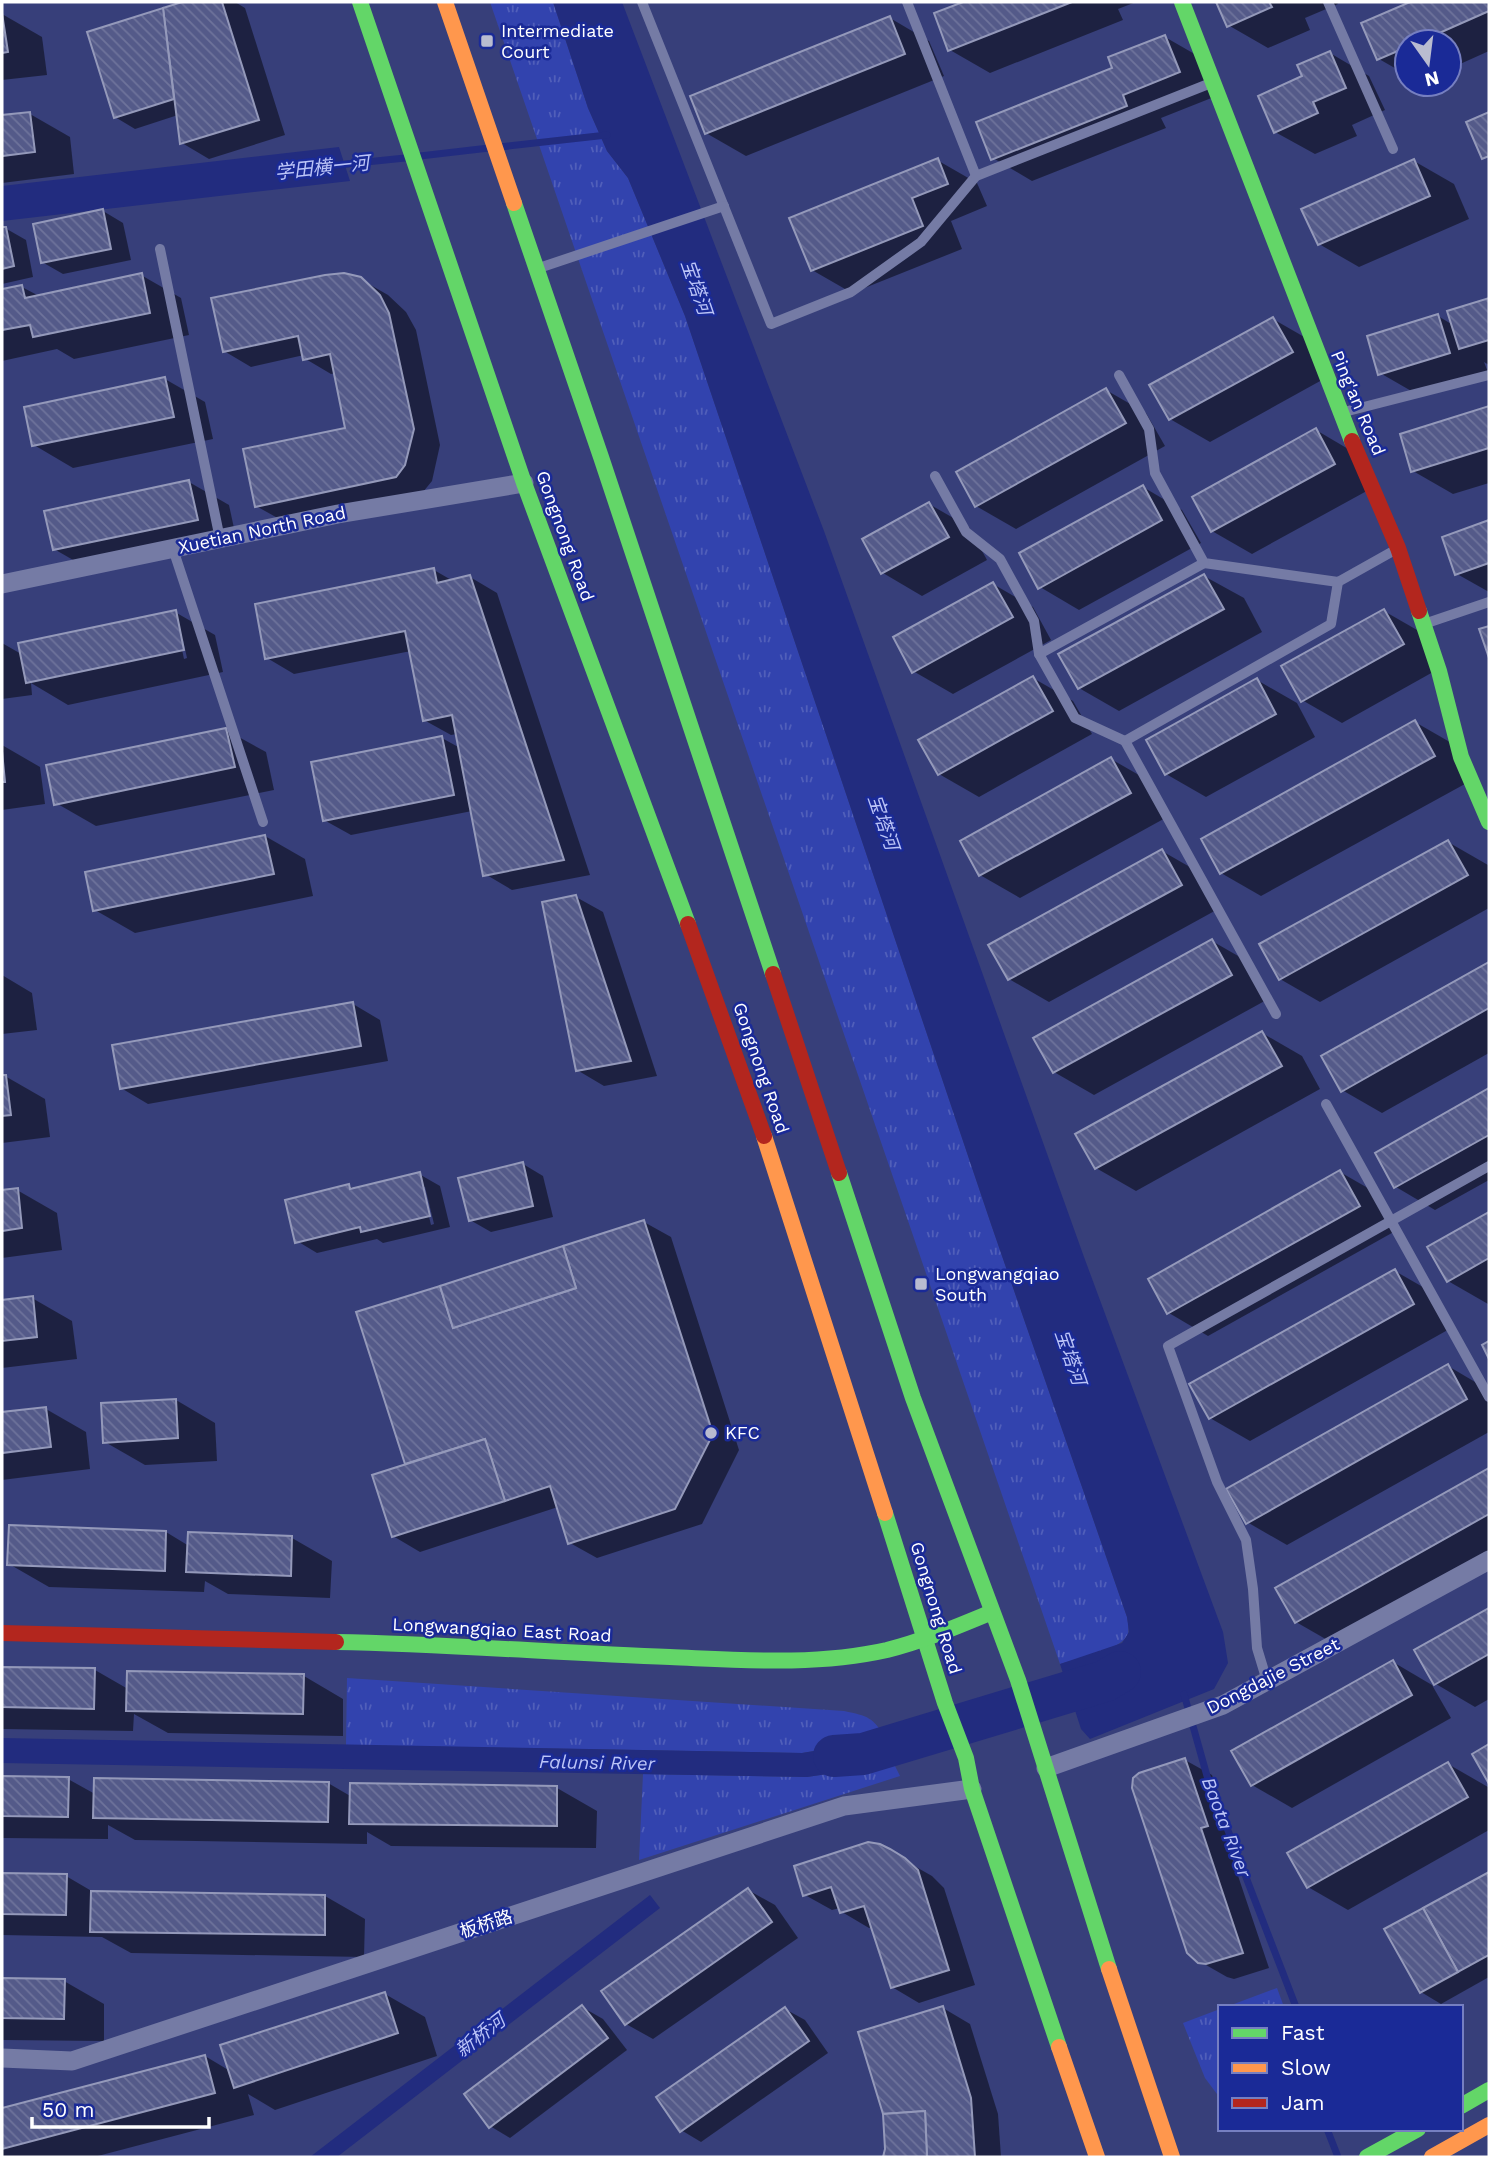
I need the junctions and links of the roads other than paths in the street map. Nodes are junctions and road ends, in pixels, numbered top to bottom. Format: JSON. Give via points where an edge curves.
{"nodes":[{"id":1,"x":360,"y":2,"type":"edge"},
{"id":2,"x":445,"y":2,"type":"edge"},
{"id":3,"x":642,"y":2,"type":"edge"},
{"id":4,"x":907,"y":2,"type":"edge"},
{"id":5,"x":1182,"y":2,"type":"edge"},
{"id":6,"x":1328,"y":2,"type":"edge"},
{"id":7,"x":1212,"y":82,"type":"junction"},
{"id":8,"x":1393,"y":149,"type":"dead end"},
{"id":9,"x":976,"y":176,"type":"junction"},
{"id":10,"x":724,"y":206,"type":"junction"},
{"id":11,"x":160,"y":249,"type":"dead end"},
{"id":12,"x":536,"y":269,"type":"junction"},
{"id":13,"x":1119,"y":375,"type":"dead end"},
{"id":14,"x":1489,"y":375,"type":"edge"},
{"id":15,"x":1340,"y":413,"type":"junction"},
{"id":16,"x":935,"y":476,"type":"dead end"},
{"id":17,"x":524,"y":483,"type":"junction"},
{"id":18,"x":220,"y":539,"type":"junction"},
{"id":19,"x":1398,"y":548,"type":"junction"},
{"id":20,"x":173,"y":549,"type":"junction"},
{"id":21,"x":1204,"y":563,"type":"junction"},
{"id":22,"x":1338,"y":582,"type":"junction"},
{"id":23,"x":2,"y":584,"type":"edge"},
{"id":24,"x":1489,"y":602,"type":"edge"},
{"id":25,"x":1424,"y":624,"type":"junction"},
{"id":26,"x":1039,"y":654,"type":"junction"},
{"id":27,"x":1125,"y":741,"type":"junction"},
{"id":28,"x":263,"y":822,"type":"dead end"},
{"id":29,"x":1489,"y":822,"type":"edge"},
{"id":30,"x":1276,"y":1014,"type":"dead end"},
{"id":31,"x":1326,"y":1104,"type":"dead end"},
{"id":32,"x":1489,"y":1166,"type":"edge"},
{"id":33,"x":1391,"y":1220,"type":"junction"},
{"id":34,"x":1489,"y":1397,"type":"edge"},
{"id":35,"x":1489,"y":1560,"type":"edge"},
{"id":36,"x":992,"y":1612,"type":"junction"},
{"id":37,"x":2,"y":1633,"type":"edge"},
{"id":38,"x":926,"y":1638,"type":"junction"},
{"id":39,"x":1267,"y":1681,"type":"junction"},
{"id":40,"x":1046,"y":1768,"type":"junction"},
{"id":41,"x":972,"y":1789,"type":"junction"},
{"id":42,"x":2,"y":2058,"type":"edge"},
{"id":43,"x":1489,"y":2090,"type":"edge"},
{"id":44,"x":1463,"y":2105,"type":"edge"},
{"id":45,"x":1489,"y":2125,"type":"edge"},
{"id":46,"x":1414,"y":2131,"type":"edge"},
{"id":47,"x":1370,"y":2156,"type":"edge"},
{"id":48,"x":1097,"y":2157,"type":"edge"},
{"id":49,"x":1172,"y":2157,"type":"edge"},
{"id":50,"x":1432,"y":2157,"type":"edge"}],
"edges":[{"from":1,"to":17,"type":"main road","name":"Gongnong Road"},
{"from":2,"to":12,"type":"main road"},
{"from":3,"to":10,"type":"lane"},
{"from":4,"to":9,"type":"lane"},
{"from":5,"to":7,"type":"main road","name":"Ping'an Road"},
{"from":6,"to":8,"type":"lane"},
{"from":7,"to":9,"type":"lane"},
{"from":7,"to":15,"type":"main road","name":"Ping'an Road"},
{"from":9,"to":10,"type":"lane","via":[[921,242],[851,292],[771,324]]},
{"from":10,"to":12,"type":"lane"},
{"from":11,"to":18,"type":"lane"},
{"from":12,"to":36,"type":"main road","via":[[913,1398]]},
{"from":13,"to":21,"type":"lane","via":[[1149,429],[1155,473]]},
{"from":14,"to":15,"type":"lane"},
{"from":15,"to":19,"type":"main road","name":"Ping'an Road"},
{"from":16,"to":26,"type":"lane","via":[[966,532],[1000,559],[1034,621]]},
{"from":17,"to":18,"type":"street","name":"Xuetian North Road"},
{"from":17,"to":38,"type":"main road","name":"Gongnong Road","via":[[752,1097]]},
{"from":18,"to":20,"type":"street","name":"Xuetian North Road"},
{"from":19,"to":22,"type":"lane"},
{"from":19,"to":25,"type":"main road","name":"Ping'an Road"},
{"from":20,"to":23,"type":"street","name":"Xuetian North Road"},
{"from":20,"to":28,"type":"lane"},
{"from":21,"to":22,"type":"lane"},
{"from":21,"to":26,"type":"lane"},
{"from":22,"to":27,"type":"lane","via":[[1331,624]]},
{"from":24,"to":25,"type":"lane"},
{"from":25,"to":29,"type":"main road","name":"Ping'an Road","via":[[1461,757]]},
{"from":26,"to":27,"type":"lane","via":[[1075,718]]},
{"from":27,"to":30,"type":"lane"},
{"from":31,"to":33,"type":"lane"},
{"from":32,"to":33,"type":"lane"},
{"from":33,"to":34,"type":"lane"},
{"from":33,"to":39,"type":"lane","via":[[1168,1346],[1217,1482],[1246,1540],[1257,1648]]},
{"from":35,"to":39,"type":"street","name":"Dongdajie Street"},
{"from":36,"to":38,"type":"main road","name":"Longwangqiao East Road"},
{"from":36,"to":40,"type":"main road"},
{"from":37,"to":38,"type":"main road","name":"Longwangqiao East Road","via":[[433,1644],[795,1662],[886,1650]]},
{"from":38,"to":41,"type":"main road","name":"Gongnong Road"},
{"from":39,"to":40,"type":"street","name":"Dongdajie Street","via":[[1223,1705]]},
{"from":40,"to":49,"type":"main road"},
{"from":41,"to":42,"type":"street","name":"板桥路","via":[[844,1806],[72,2061]]},
{"from":41,"to":48,"type":"main road","name":"Gongnong Road"},
{"from":43,"to":44,"type":"main road"},
{"from":45,"to":50,"type":"main road"},
{"from":46,"to":47,"type":"main road"}]}
